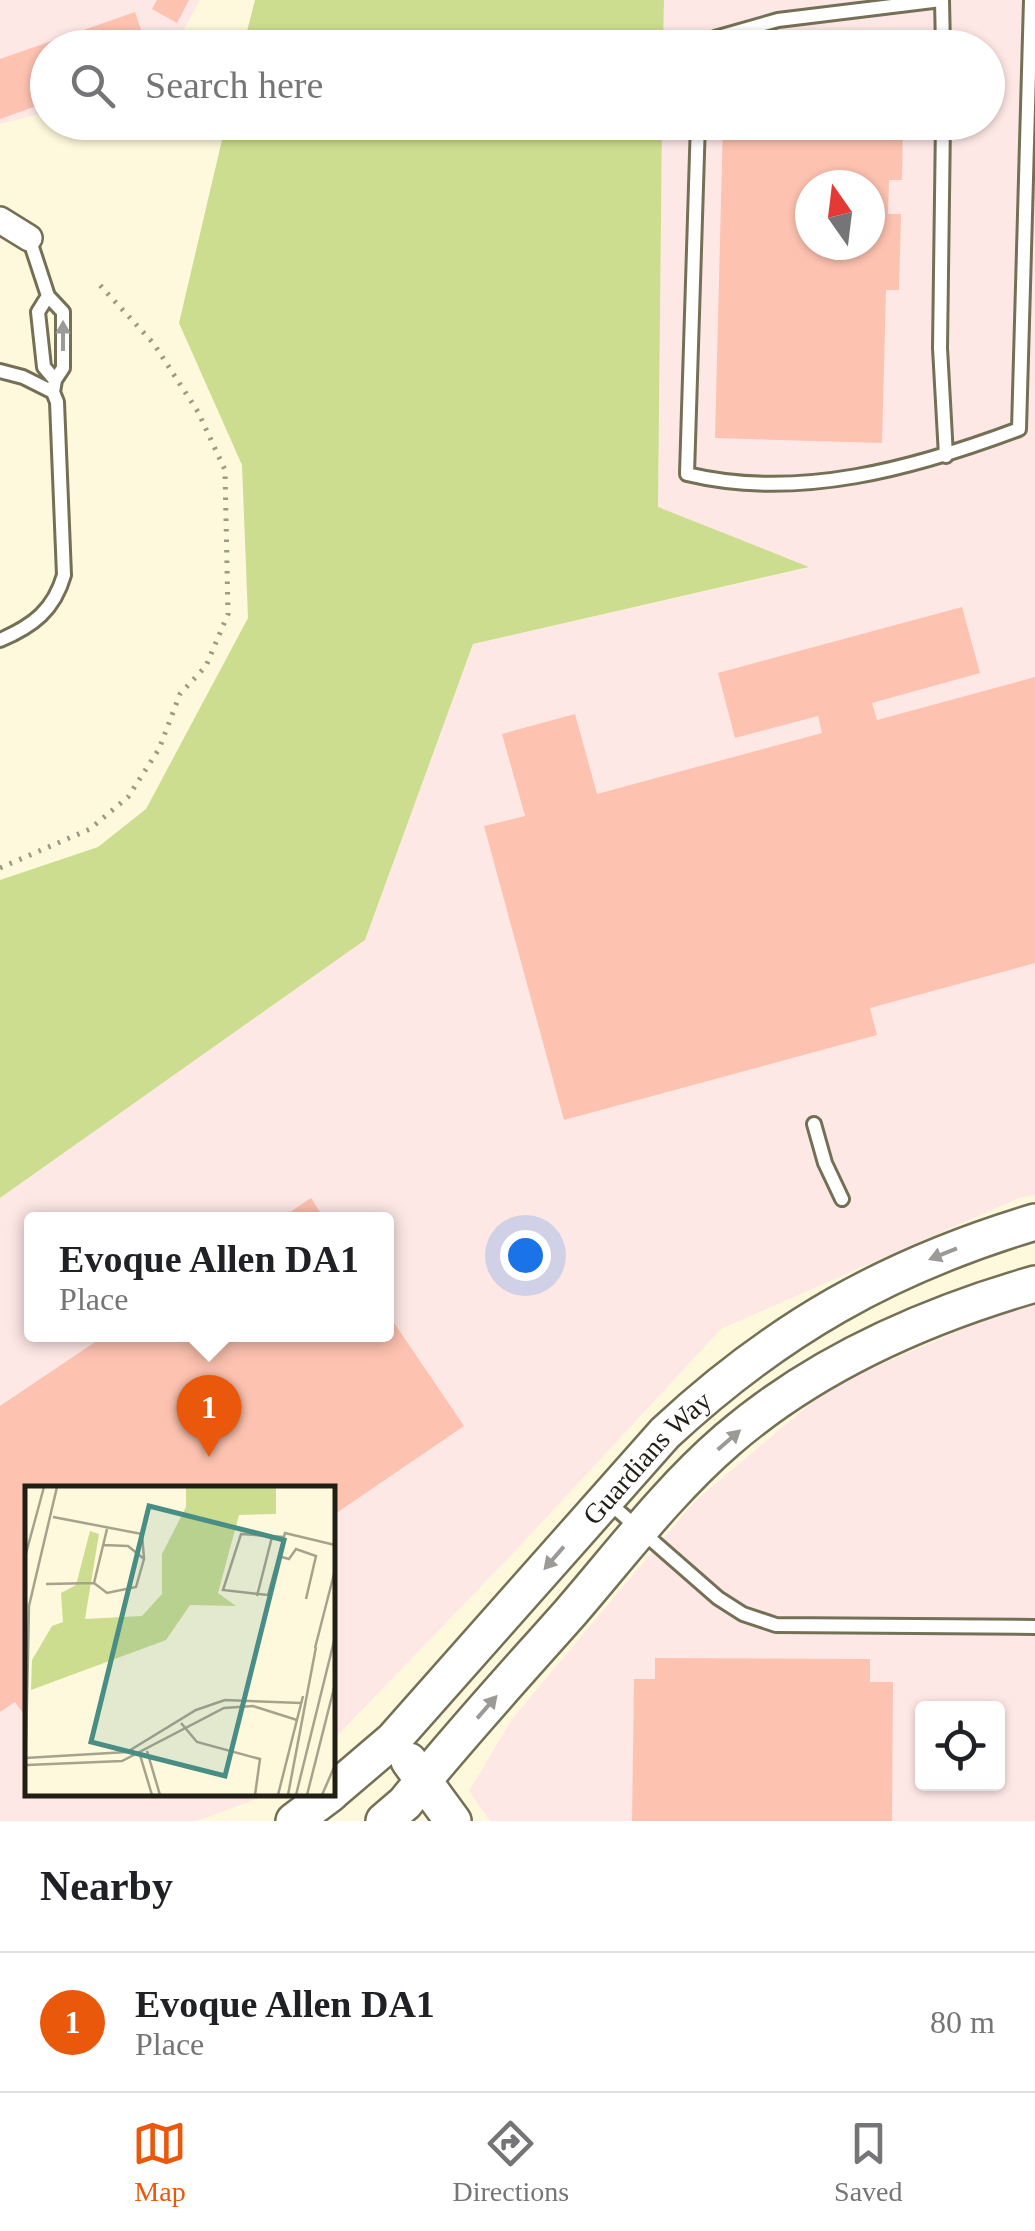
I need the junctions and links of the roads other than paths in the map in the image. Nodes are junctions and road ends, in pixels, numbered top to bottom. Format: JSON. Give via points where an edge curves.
{"nodes":[{"id":1,"x":942,"y":0,"type":"edge"},
{"id":2,"x":1031,"y":0,"type":"edge"},
{"id":3,"x":743,"y":30,"type":"edge"},
{"id":4,"x":943,"y":30,"type":"edge"},
{"id":5,"x":1031,"y":131,"type":"edge"},
{"id":6,"x":697,"y":140,"type":"edge"},
{"id":7,"x":943,"y":140,"type":"edge"},
{"id":8,"x":0,"y":220,"type":"edge"},
{"id":9,"x":29,"y":238,"type":"joint"},
{"id":10,"x":48,"y":296,"type":"junction"},
{"id":11,"x":0,"y":371,"type":"edge"},
{"id":12,"x":54,"y":386,"type":"junction"},
{"id":13,"x":946,"y":456,"type":"junction"},
{"id":14,"x":0,"y":640,"type":"edge"},
{"id":15,"x":814,"y":1124,"type":"dead end"},
{"id":16,"x":842,"y":1199,"type":"dead end"},
{"id":17,"x":1035,"y":1222,"type":"edge"},
{"id":18,"x":1035,"y":1284,"type":"edge"},
{"id":19,"x":659,"y":1474,"type":"junction"},
{"id":20,"x":606,"y":1500,"type":"junction"},
{"id":21,"x":643,"y":1529,"type":"junction"},
{"id":22,"x":1035,"y":1628,"type":"edge"},
{"id":23,"x":393,"y":1740,"type":"junction"},
{"id":24,"x":423,"y":1780,"type":"junction"},
{"id":25,"x":336,"y":1789,"type":"edge"},
{"id":26,"x":327,"y":1796,"type":"edge"},
{"id":27,"x":294,"y":1821,"type":"edge"},
{"id":28,"x":383,"y":1821,"type":"edge"},
{"id":29,"x":453,"y":1821,"type":"edge"}],
"edges":[{"from":1,"to":3,"type":"lane"},
{"from":1,"to":4,"type":"lane"},
{"from":2,"to":5,"type":"lane"},
{"from":5,"to":13,"type":"lane","via":[[1019,429]]},
{"from":6,"to":13,"type":"lane","via":[[687,474],[722,483],[804,485]]},
{"from":7,"to":13,"type":"lane"},
{"from":8,"to":9,"type":"street"},
{"from":9,"to":10,"type":"lane"},
{"from":10,"to":12,"type":"lane","via":[[38,312],[44,367]]},
{"from":12,"to":10,"type":"lane","one_way":true,"via":[[63,368],[63,312]]},
{"from":11,"to":12,"type":"lane"},
{"from":12,"to":14,"type":"lane","via":[[64,575],[48,610]]},
{"from":15,"to":16,"type":"lane"},
{"from":17,"to":19,"type":"street","name":"Guardians Way","one_way":true,"via":[[896,1272],[754,1356],[706,1395]]},
{"from":19,"to":18,"type":"street","name":"Guardians Way","one_way":true,"via":[[726,1441],[839,1362],[984,1298]]},
{"from":19,"to":20,"type":"street","name":"Guardians Way"},
{"from":19,"to":21,"type":"street","name":"Guardians Way"},
{"from":20,"to":21,"type":"lane"},
{"from":20,"to":23,"type":"street","name":"Guardians Way","one_way":true},
{"from":21,"to":22,"type":"lane","via":[[718,1598],[776,1624]]},
{"from":24,"to":21,"type":"street","name":"Guardians Way","one_way":true},
{"from":23,"to":24,"type":"street"},
{"from":23,"to":25,"type":"street","name":"Guardians Way"},
{"from":24,"to":28,"type":"street","name":"Guardians Way"},
{"from":24,"to":29,"type":"street"},
{"from":25,"to":28,"type":"street"},
{"from":26,"to":27,"type":"street","name":"Guardians Way"}]}
